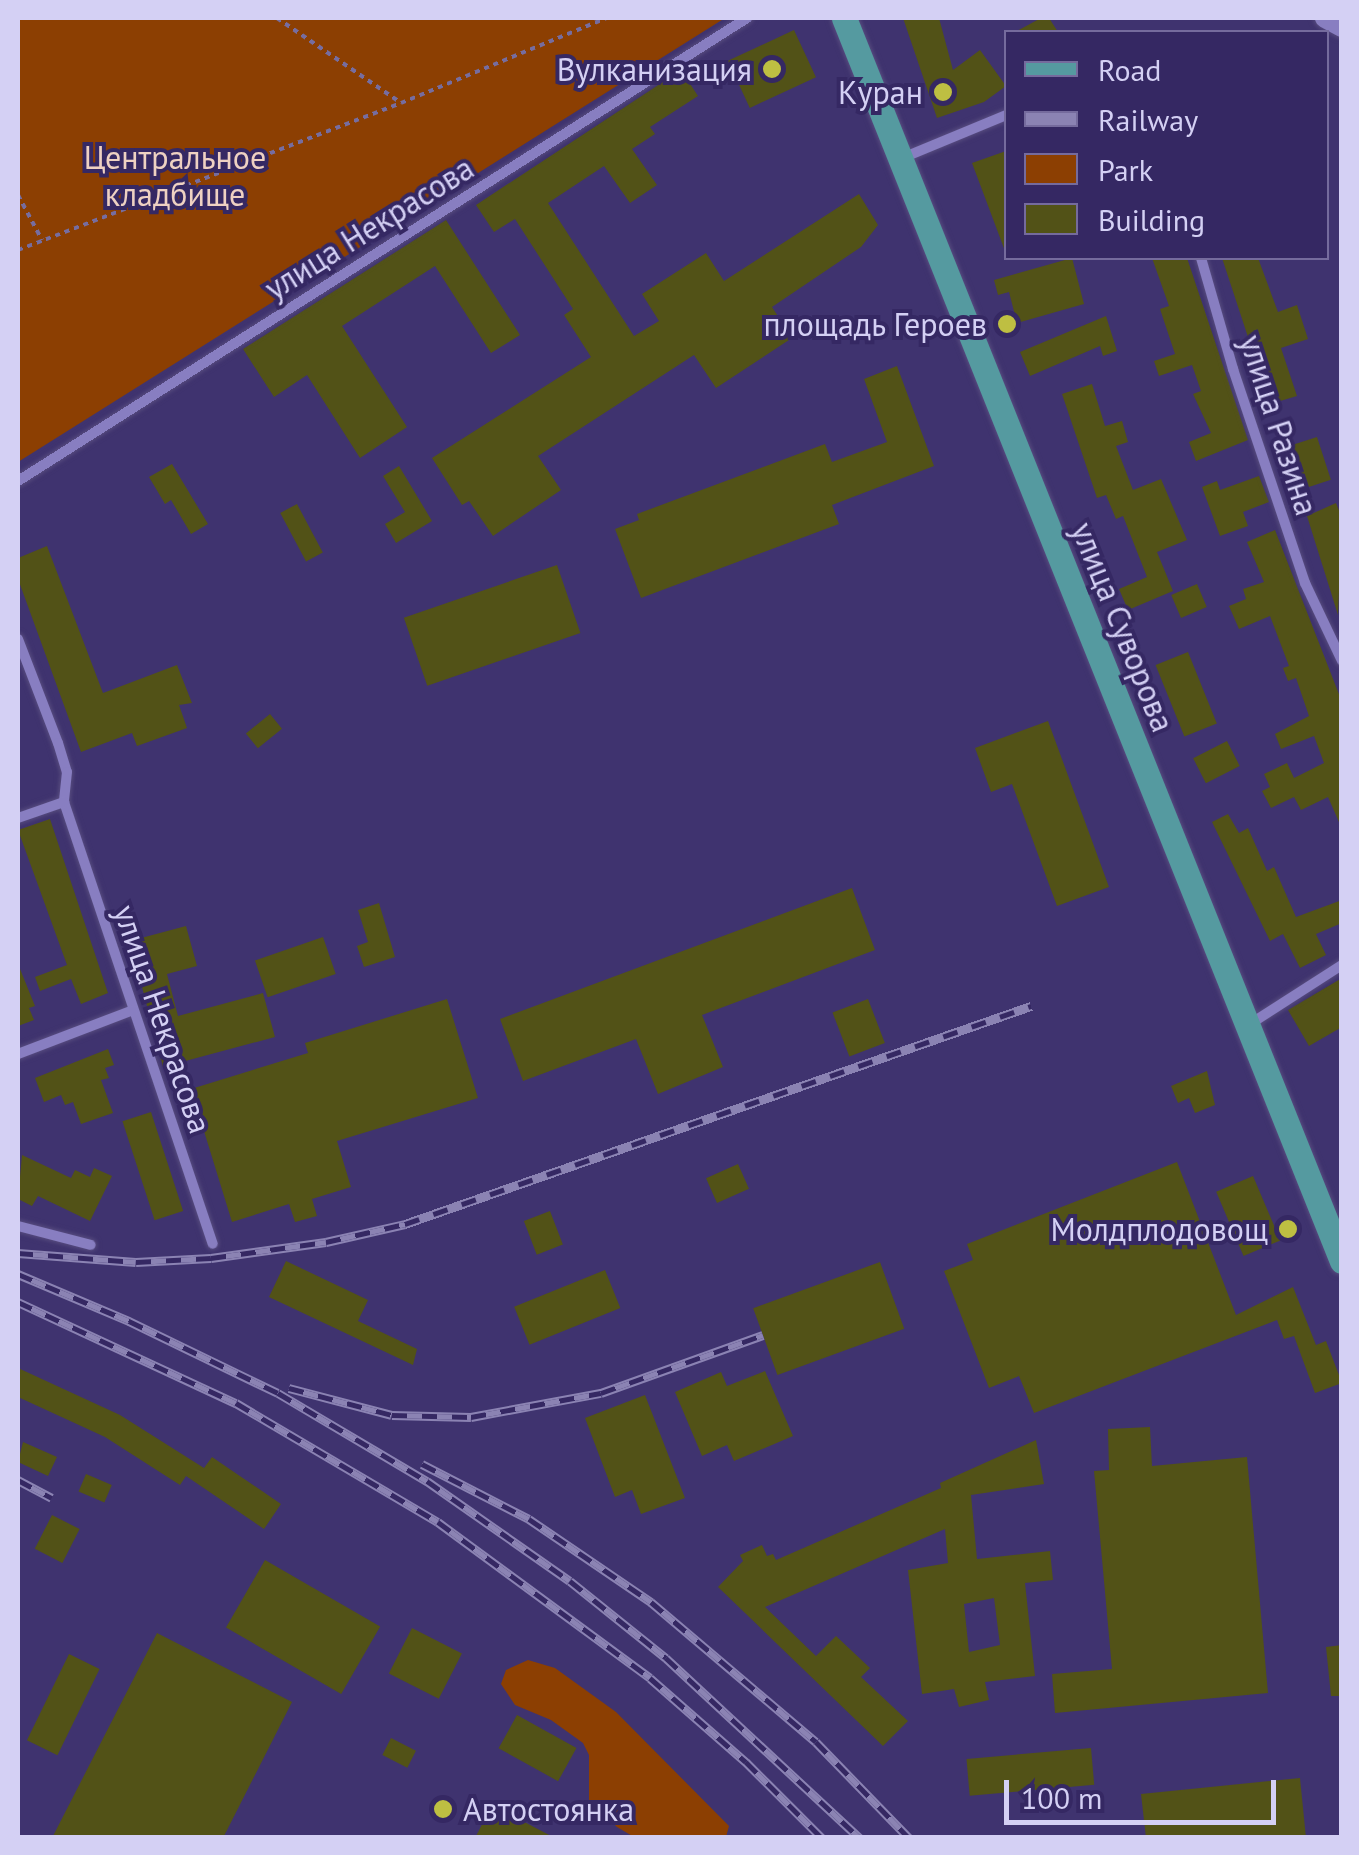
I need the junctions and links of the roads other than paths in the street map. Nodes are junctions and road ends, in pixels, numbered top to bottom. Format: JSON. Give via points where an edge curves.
{"nodes":[{"id":1,"x":748,"y":18,"type":"edge"},
{"id":2,"x":844,"y":18,"type":"edge"},
{"id":3,"x":1324,"y":18,"type":"edge"},
{"id":4,"x":1342,"y":28,"type":"edge"},
{"id":5,"x":1004,"y":116,"type":"edge"},
{"id":6,"x":900,"y":159,"type":"junction"},
{"id":7,"x":1203,"y":260,"type":"edge"},
{"id":8,"x":18,"y":481,"type":"edge"},
{"id":9,"x":18,"y":639,"type":"edge"},
{"id":10,"x":1342,"y":660,"type":"edge"},
{"id":11,"x":64,"y":802,"type":"junction"},
{"id":12,"x":18,"y":818,"type":"edge"},
{"id":13,"x":1342,"y":965,"type":"edge"},
{"id":14,"x":133,"y":1010,"type":"junction"},
{"id":15,"x":1250,"y":1024,"type":"junction"},
{"id":16,"x":18,"y":1054,"type":"edge"},
{"id":17,"x":18,"y":1226,"type":"edge"},
{"id":18,"x":213,"y":1244,"type":"dead end"},
{"id":19,"x":91,"y":1245,"type":"dead end"},
{"id":20,"x":1342,"y":1261,"type":"edge"}],
"edges":[{"from":1,"to":8,"type":"street","name":"улица Некрасова"},
{"from":2,"to":6,"type":"main road","name":"улица Суворова"},
{"from":3,"to":4,"type":"street"},
{"from":5,"to":6,"type":"street"},
{"from":6,"to":15,"type":"main road","name":"улица Суворова"},
{"from":7,"to":10,"type":"street","name":"улица Разина","via":[[1305,583]]},
{"from":9,"to":11,"type":"street","name":"улица Некрасова","via":[[67,772]]},
{"from":11,"to":12,"type":"street"},
{"from":11,"to":14,"type":"street","name":"улица Некрасова"},
{"from":13,"to":15,"type":"street"},
{"from":14,"to":16,"type":"street"},
{"from":14,"to":18,"type":"street","name":"улица Некрасова"},
{"from":15,"to":20,"type":"main road","name":"улица Суворова"},
{"from":17,"to":19,"type":"street"}]}
